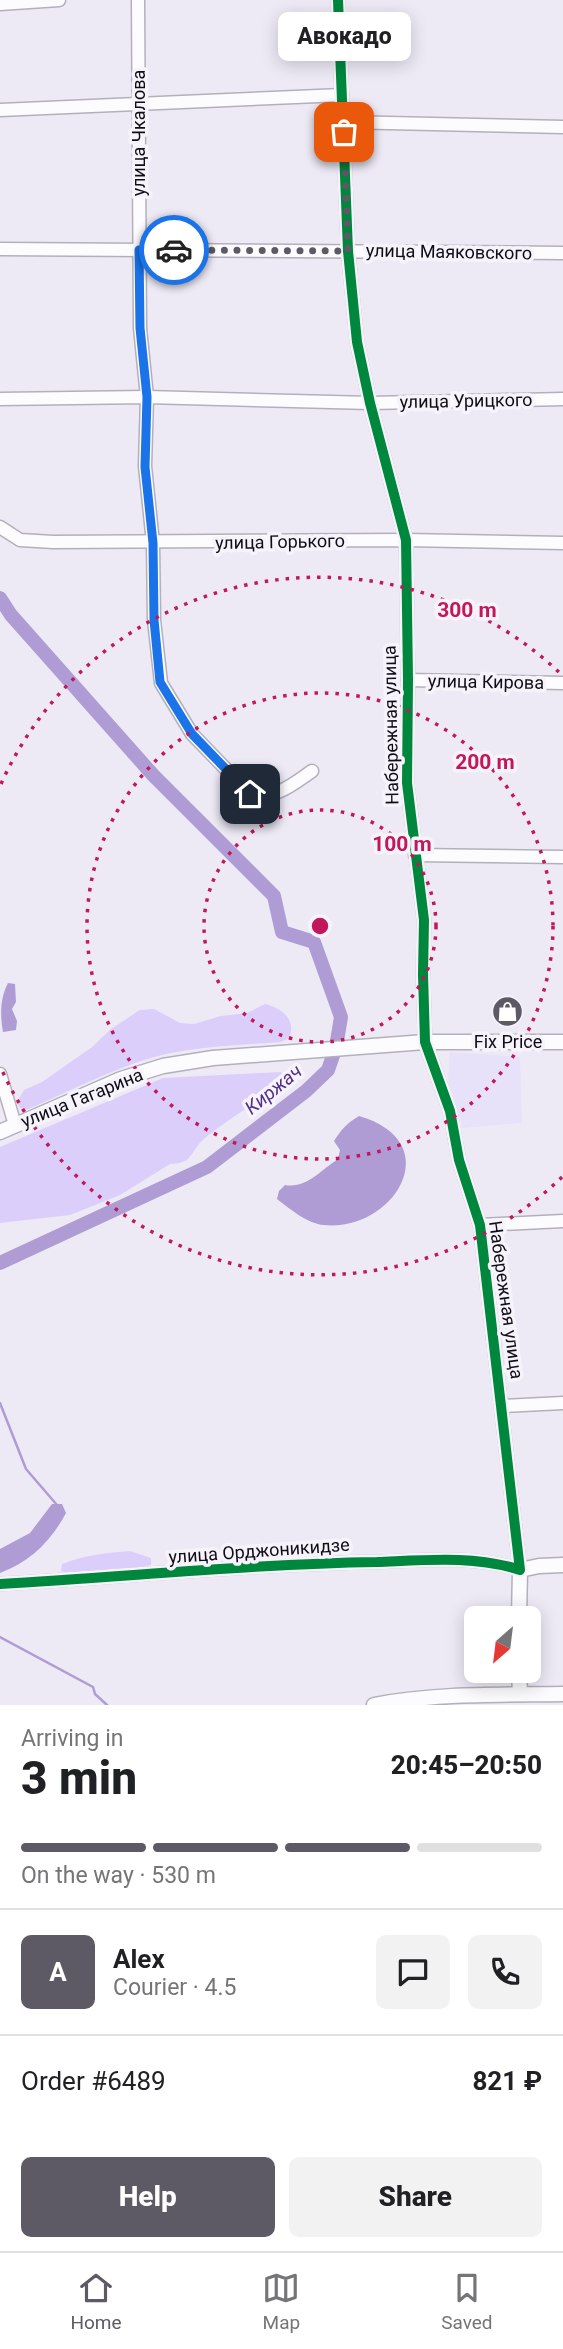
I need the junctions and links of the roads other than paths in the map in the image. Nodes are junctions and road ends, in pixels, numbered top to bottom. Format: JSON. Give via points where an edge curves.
{"nodes":[{"id":1,"x":59,"y":0,"type":"edge"},
{"id":2,"x":138,"y":0,"type":"edge"},
{"id":3,"x":338,"y":0,"type":"edge"},
{"id":4,"x":0,"y":4,"type":"edge"},
{"id":5,"x":342,"y":95,"type":"junction"},
{"id":6,"x":140,"y":104,"type":"junction"},
{"id":7,"x":0,"y":110,"type":"edge"},
{"id":8,"x":344,"y":122,"type":"junction"},
{"id":9,"x":563,"y":127,"type":"edge"},
{"id":10,"x":0,"y":249,"type":"edge"},
{"id":11,"x":139,"y":250,"type":"junction"},
{"id":12,"x":348,"y":251,"type":"junction"},
{"id":13,"x":563,"y":253,"type":"edge"},
{"id":14,"x":147,"y":397,"type":"junction"},
{"id":15,"x":0,"y":399,"type":"edge"},
{"id":16,"x":563,"y":399,"type":"edge"},
{"id":17,"x":370,"y":403,"type":"junction"},
{"id":18,"x":0,"y":527,"type":"edge"},
{"id":19,"x":406,"y":540,"type":"junction"},
{"id":20,"x":153,"y":543,"type":"junction"},
{"id":21,"x":563,"y":543,"type":"edge"},
{"id":22,"x":408,"y":680,"type":"junction"},
{"id":23,"x":563,"y":683,"type":"edge"},
{"id":24,"x":312,"y":771,"type":"dead end"},
{"id":25,"x":415,"y":855,"type":"junction"},
{"id":26,"x":563,"y":857,"type":"edge"},
{"id":27,"x":425,"y":1042,"type":"junction"},
{"id":28,"x":563,"y":1042,"type":"edge"},
{"id":29,"x":0,"y":1073,"type":"edge"},
{"id":30,"x":15,"y":1125,"type":"junction"},
{"id":31,"x":0,"y":1132,"type":"edge"},
{"id":32,"x":563,"y":1221,"type":"edge"},
{"id":33,"x":480,"y":1225,"type":"junction"},
{"id":34,"x":563,"y":1403,"type":"edge"},
{"id":35,"x":502,"y":1406,"type":"junction"},
{"id":36,"x":563,"y":1565,"type":"edge"},
{"id":37,"x":520,"y":1570,"type":"junction"},
{"id":38,"x":0,"y":1584,"type":"edge"},
{"id":39,"x":519,"y":1606,"type":"edge"},
{"id":40,"x":520,"y":1684,"type":"edge"},
{"id":41,"x":520,"y":1694,"type":"junction"},
{"id":42,"x":563,"y":1694,"type":"edge"},
{"id":43,"x":374,"y":1705,"type":"edge"}],
"edges":[{"from":1,"to":4,"type":"street"},
{"from":2,"to":6,"type":"street","name":"улица Чкалова"},
{"from":3,"to":5,"type":"street","name":"Набережная улица"},
{"from":5,"to":6,"type":"street"},
{"from":5,"to":8,"type":"street","name":"Набережная улица"},
{"from":6,"to":7,"type":"street"},
{"from":6,"to":11,"type":"street","name":"улица Чкалова"},
{"from":8,"to":9,"type":"street"},
{"from":8,"to":12,"type":"street","name":"Набережная улица"},
{"from":10,"to":11,"type":"street","name":"улица Маяковского"},
{"from":11,"to":12,"type":"street","name":"улица Маяковского"},
{"from":11,"to":14,"type":"street","name":"улица Чкалова"},
{"from":12,"to":13,"type":"street","name":"улица Маяковского"},
{"from":12,"to":17,"type":"street","name":"Набережная улица","via":[[357,342]]},
{"from":14,"to":15,"type":"street","name":"улица Урицкого"},
{"from":14,"to":17,"type":"street","name":"улица Урицкого"},
{"from":14,"to":20,"type":"street","name":"улица Чкалова","via":[[145,467]]},
{"from":16,"to":17,"type":"street","name":"улица Урицкого"},
{"from":17,"to":19,"type":"street","name":"Набережная улица"},
{"from":18,"to":20,"type":"street","name":"улица Горького","via":[[20,540]]},
{"from":19,"to":20,"type":"street","name":"улица Горького"},
{"from":19,"to":21,"type":"street","name":"улица Горького"},
{"from":19,"to":22,"type":"street","name":"Набережная улица"},
{"from":20,"to":24,"type":"street","name":"улица Чкалова","via":[[160,682],[192,734],[250,794],[271,795]]},
{"from":22,"to":23,"type":"street","name":"улица Кирова"},
{"from":22,"to":25,"type":"street","name":"Набережная улица","via":[[407,783]]},
{"from":25,"to":26,"type":"street"},
{"from":25,"to":27,"type":"street","name":"Набережная улица","via":[[424,920]]},
{"from":27,"to":28,"type":"main road","name":"улица Гагарина"},
{"from":27,"to":30,"type":"main road","name":"улица Гагарина","via":[[163,1066]]},
{"from":27,"to":33,"type":"street","name":"Набережная улица","via":[[450,1111],[459,1160]]},
{"from":29,"to":30,"type":"street"},
{"from":30,"to":31,"type":"main road","name":"улица Гагарина"},
{"from":32,"to":33,"type":"street"},
{"from":33,"to":35,"type":"street","name":"Набережная улица"},
{"from":34,"to":35,"type":"street"},
{"from":35,"to":37,"type":"street","name":"Набережная улица"},
{"from":36,"to":37,"type":"main road","name":"улица Орджоникидзе"},
{"from":37,"to":38,"type":"street","name":"улица Орджоникидзе","via":[[466,1560],[319,1563]]},
{"from":37,"to":39,"type":"main road","name":"Набережная улица"},
{"from":40,"to":41,"type":"main road"},
{"from":41,"to":42,"type":"main road"},
{"from":41,"to":43,"type":"main road"}]}
